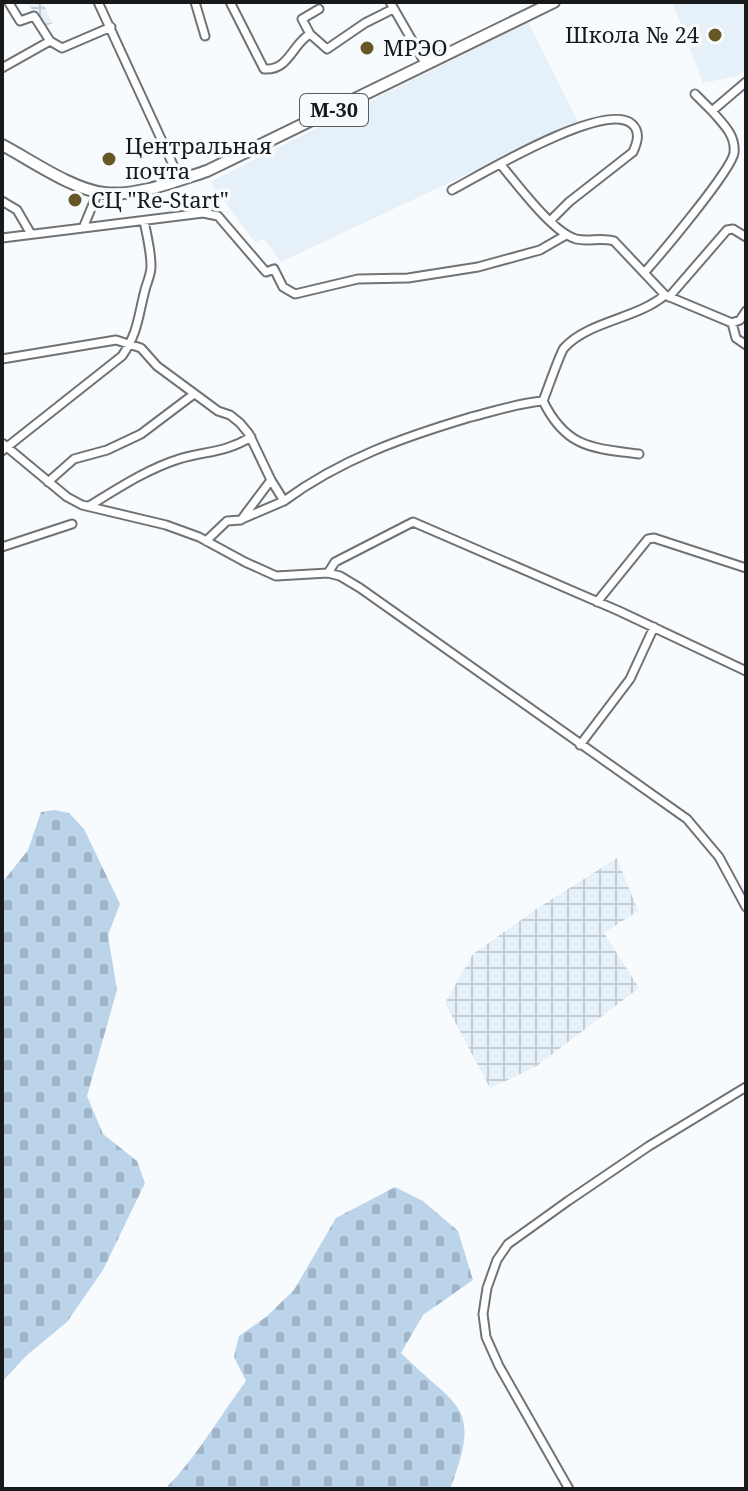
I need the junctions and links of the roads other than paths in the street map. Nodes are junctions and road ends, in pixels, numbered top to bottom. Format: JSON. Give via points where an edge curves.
{"nodes":[{"id":1,"x":98,"y":2,"type":"edge"},
{"id":2,"x":195,"y":2,"type":"edge"},
{"id":3,"x":230,"y":2,"type":"edge"},
{"id":4,"x":554,"y":2,"type":"edge"},
{"id":5,"x":9,"y":3,"type":"edge"},
{"id":6,"x":391,"y":6,"type":"edge"},
{"id":7,"x":319,"y":9,"type":"dead end"},
{"id":8,"x":111,"y":27,"type":"junction"},
{"id":9,"x":310,"y":34,"type":"junction"},
{"id":10,"x":205,"y":36,"type":"dead end"},
{"id":11,"x":50,"y":41,"type":"junction"},
{"id":12,"x":425,"y":63,"type":"junction"},
{"id":13,"x":2,"y":68,"type":"edge"},
{"id":14,"x":746,"y":82,"type":"edge"},
{"id":15,"x":695,"y":94,"type":"dead end"},
{"id":16,"x":712,"y":111,"type":"junction"},
{"id":17,"x":2,"y":145,"type":"edge"},
{"id":18,"x":501,"y":165,"type":"junction"},
{"id":19,"x":180,"y":180,"type":"junction"},
{"id":20,"x":452,"y":190,"type":"dead end"},
{"id":21,"x":102,"y":192,"type":"junction"},
{"id":22,"x":2,"y":201,"type":"edge"},
{"id":23,"x":551,"y":220,"type":"junction"},
{"id":24,"x":144,"y":221,"type":"junction"},
{"id":25,"x":83,"y":228,"type":"junction"},
{"id":26,"x":31,"y":234,"type":"junction"},
{"id":27,"x":566,"y":235,"type":"junction"},
{"id":28,"x":746,"y":237,"type":"edge"},
{"id":29,"x":2,"y":238,"type":"edge"},
{"id":30,"x":644,"y":273,"type":"junction"},
{"id":31,"x":667,"y":296,"type":"junction"},
{"id":32,"x":746,"y":311,"type":"edge"},
{"id":33,"x":732,"y":323,"type":"junction"},
{"id":34,"x":130,"y":344,"type":"junction"},
{"id":35,"x":746,"y":345,"type":"edge"},
{"id":36,"x":2,"y":359,"type":"edge"},
{"id":37,"x":194,"y":394,"type":"junction"},
{"id":38,"x":543,"y":401,"type":"junction"},
{"id":39,"x":251,"y":437,"type":"junction"},
{"id":40,"x":4,"y":447,"type":"edge"},
{"id":41,"x":639,"y":454,"type":"dead end"},
{"id":42,"x":271,"y":480,"type":"junction"},
{"id":43,"x":48,"y":482,"type":"junction"},
{"id":44,"x":284,"y":501,"type":"junction"},
{"id":45,"x":89,"y":506,"type":"junction"},
{"id":46,"x":241,"y":520,"type":"junction"},
{"id":47,"x":72,"y":524,"type":"dead end"},
{"id":48,"x":206,"y":541,"type":"junction"},
{"id":49,"x":2,"y":547,"type":"edge"},
{"id":50,"x":746,"y":568,"type":"edge"},
{"id":51,"x":328,"y":573,"type":"junction"},
{"id":52,"x":597,"y":602,"type":"junction"},
{"id":53,"x":654,"y":627,"type":"junction"},
{"id":54,"x":746,"y":671,"type":"edge"},
{"id":55,"x":580,"y":745,"type":"junction"},
{"id":56,"x":746,"y":907,"type":"edge"},
{"id":57,"x":746,"y":1087,"type":"edge"},
{"id":58,"x":569,"y":1489,"type":"edge"}],
"edges":[{"from":1,"to":8,"type":"street"},
{"from":2,"to":10,"type":"street"},
{"from":3,"to":9,"type":"street","via":[[264,69],[285,63]]},
{"from":4,"to":12,"type":"highway","number":"М-30"},
{"from":5,"to":11,"type":"street","via":[[20,21],[34,16]]},
{"from":6,"to":9,"type":"street","via":[[327,49]]},
{"from":6,"to":12,"type":"street"},
{"from":7,"to":9,"type":"street","via":[[302,19]]},
{"from":8,"to":11,"type":"street","via":[[62,48]]},
{"from":8,"to":19,"type":"street"},
{"from":11,"to":13,"type":"street"},
{"from":12,"to":19,"type":"highway","number":"М-30"},
{"from":14,"to":16,"type":"street"},
{"from":15,"to":16,"type":"street"},
{"from":16,"to":30,"type":"street","via":[[733,136],[734,156]]},
{"from":17,"to":21,"type":"highway"},
{"from":18,"to":20,"type":"street"},
{"from":18,"to":23,"type":"street"},
{"from":18,"to":23,"type":"street","via":[[575,128],[620,118],[631,123],[637,131],[633,152]]},
{"from":19,"to":21,"type":"highway","number":"М-30"},
{"from":21,"to":25,"type":"street"},
{"from":22,"to":26,"type":"street","via":[[17,210]]},
{"from":23,"to":27,"type":"street"},
{"from":24,"to":25,"type":"street"},
{"from":24,"to":27,"type":"street","via":[[203,213],[218,216],[266,272],[274,269],[283,287],[295,294],[358,279],[466,269],[540,250]]},
{"from":24,"to":34,"type":"street","via":[[152,263]]},
{"from":25,"to":26,"type":"street"},
{"from":26,"to":29,"type":"street"},
{"from":27,"to":30,"type":"street","via":[[614,241]]},
{"from":28,"to":31,"type":"street","via":[[727,230]]},
{"from":30,"to":31,"type":"street"},
{"from":31,"to":33,"type":"street"},
{"from":31,"to":38,"type":"street","via":[[564,348]]},
{"from":32,"to":33,"type":"street"},
{"from":33,"to":35,"type":"street","via":[[736,338]]},
{"from":34,"to":36,"type":"street","via":[[116,340]]},
{"from":34,"to":37,"type":"street"},
{"from":34,"to":40,"type":"street","via":[[122,356]]},
{"from":37,"to":39,"type":"street","via":[[230,415]]},
{"from":37,"to":43,"type":"street","via":[[141,434],[74,459]]},
{"from":38,"to":41,"type":"street","via":[[557,427],[577,441]]},
{"from":38,"to":44,"type":"street","via":[[423,431],[352,458]]},
{"from":39,"to":42,"type":"street"},
{"from":39,"to":45,"type":"street","via":[[233,448],[179,459]]},
{"from":40,"to":43,"type":"street"},
{"from":42,"to":44,"type":"street"},
{"from":42,"to":46,"type":"street"},
{"from":43,"to":45,"type":"street"},
{"from":44,"to":46,"type":"street"},
{"from":45,"to":48,"type":"street"},
{"from":46,"to":48,"type":"street","via":[[227,521]]},
{"from":47,"to":49,"type":"street"},
{"from":48,"to":51,"type":"street","via":[[276,576]]},
{"from":50,"to":52,"type":"street","via":[[648,539]]},
{"from":51,"to":52,"type":"street","via":[[335,562],[413,522]]},
{"from":51,"to":55,"type":"street","via":[[360,588]]},
{"from":52,"to":53,"type":"street"},
{"from":53,"to":54,"type":"street"},
{"from":53,"to":55,"type":"street","via":[[630,679]]},
{"from":55,"to":56,"type":"street","via":[[687,819],[719,857]]},
{"from":57,"to":58,"type":"street","via":[[568,1201],[508,1244],[497,1260],[483,1314],[486,1337]]}]}
